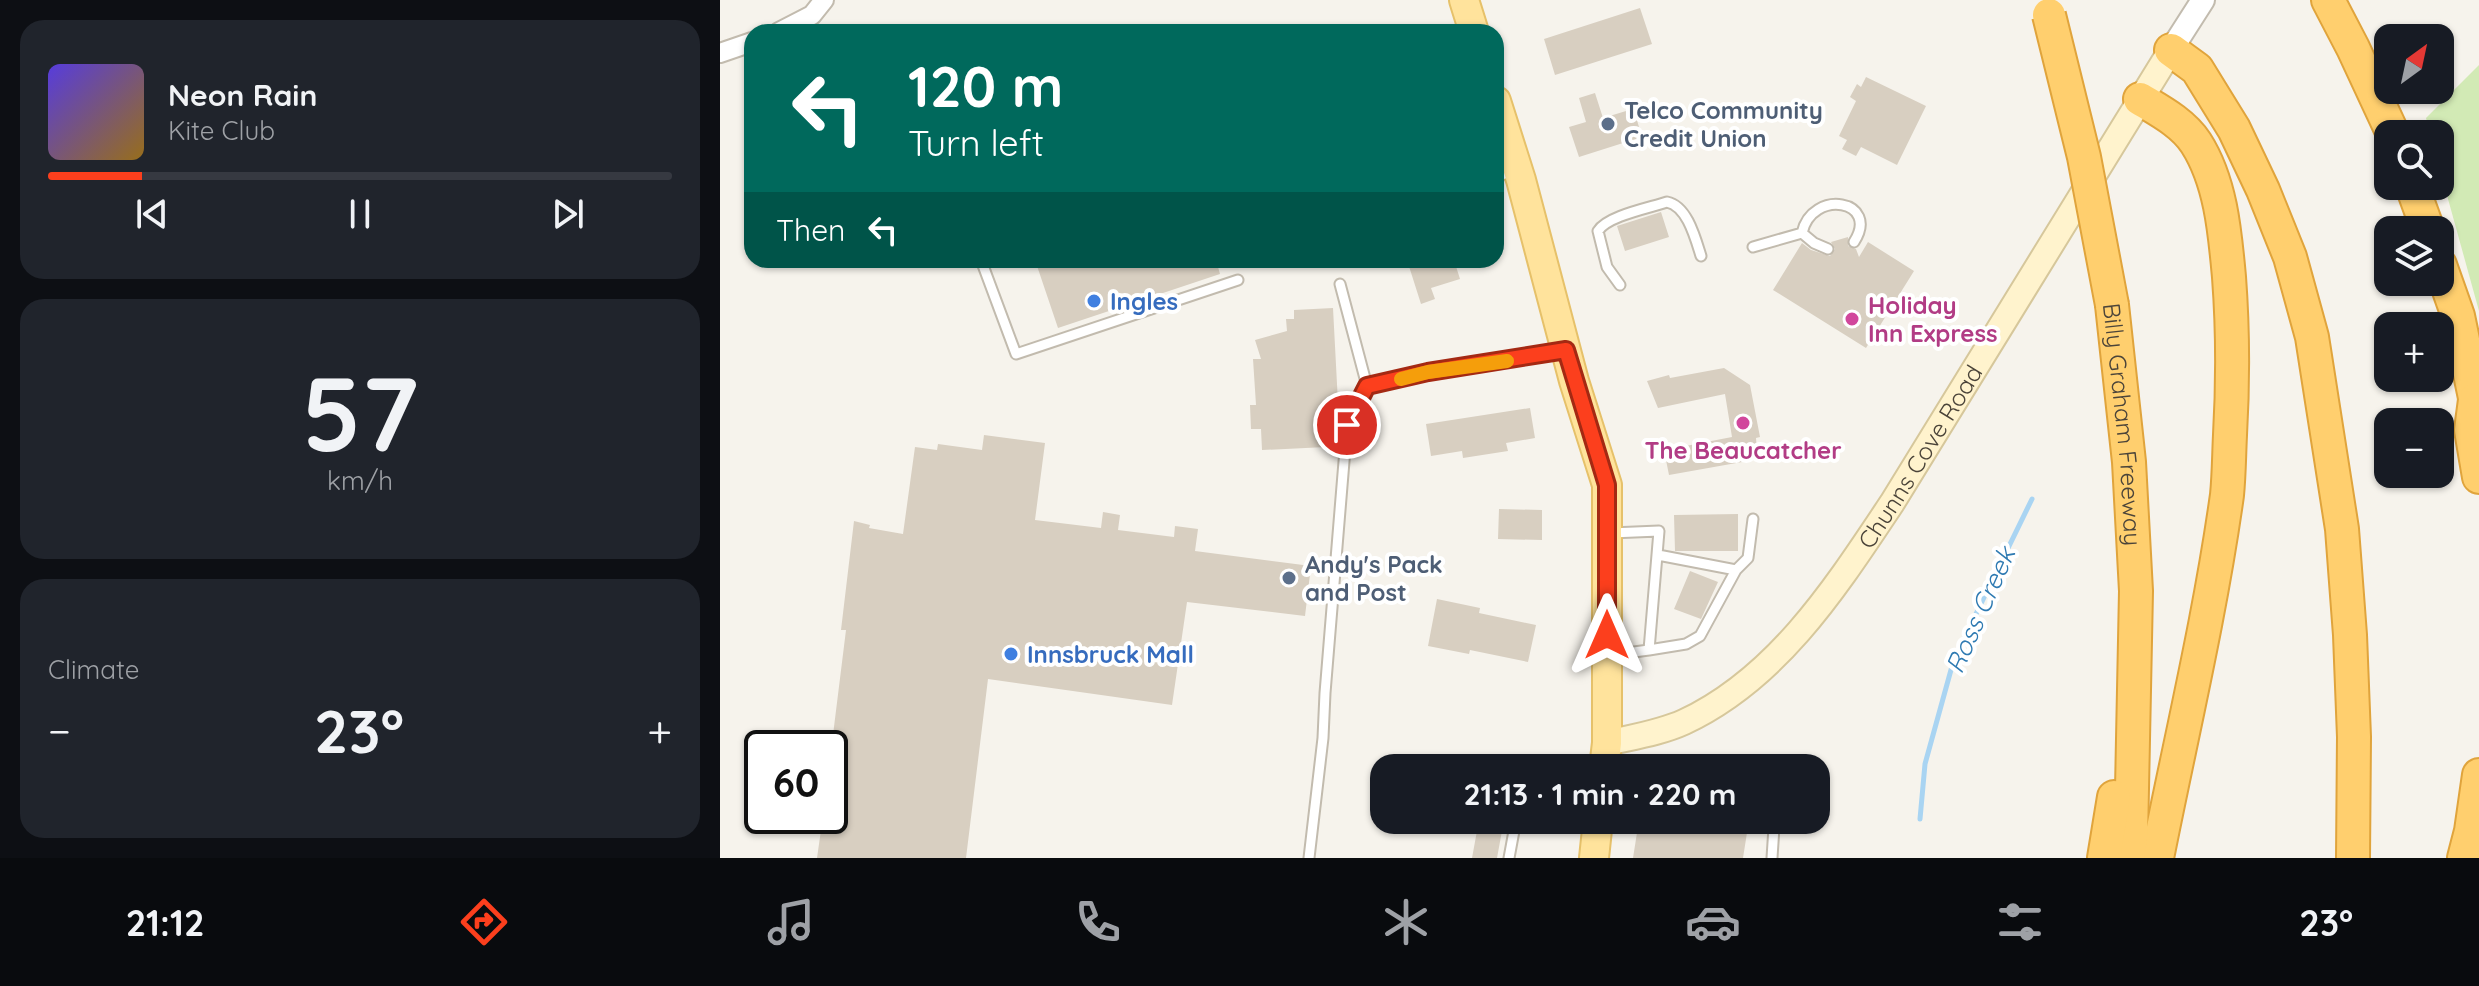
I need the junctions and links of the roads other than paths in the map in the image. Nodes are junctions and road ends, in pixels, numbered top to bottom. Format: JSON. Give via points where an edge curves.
{"nodes":[{"id":1,"x":824,"y":0,"type":"edge"},
{"id":2,"x":1464,"y":0,"type":"edge"},
{"id":3,"x":2203,"y":0,"type":"edge"},
{"id":4,"x":2328,"y":0,"type":"edge"},
{"id":5,"x":2046,"y":8,"type":"edge"},
{"id":6,"x":795,"y":24,"type":"edge"},
{"id":7,"x":1472,"y":24,"type":"edge"},
{"id":8,"x":744,"y":45,"type":"edge"},
{"id":9,"x":2171,"y":50,"type":"junction"},
{"id":10,"x":720,"y":53,"type":"edge"},
{"id":11,"x":2140,"y":99,"type":"junction"},
{"id":12,"x":2386,"y":120,"type":"edge"},
{"id":13,"x":1507,"y":173,"type":"edge"},
{"id":14,"x":1802,"y":233,"type":"junction"},
{"id":15,"x":1854,"y":242,"type":"dead end"},
{"id":16,"x":1753,"y":247,"type":"dead end"},
{"id":17,"x":1828,"y":249,"type":"dead end"},
{"id":18,"x":1701,"y":256,"type":"dead end"},
{"id":19,"x":984,"y":268,"type":"edge"},
{"id":20,"x":1238,"y":280,"type":"dead end"},
{"id":21,"x":1340,"y":284,"type":"dead end"},
{"id":22,"x":1620,"y":285,"type":"dead end"},
{"id":23,"x":2451,"y":296,"type":"edge"},
{"id":24,"x":1566,"y":350,"type":"junction"},
{"id":25,"x":1367,"y":386,"type":"junction"},
{"id":26,"x":2477,"y":408,"type":"edge"},
{"id":27,"x":2479,"y":477,"type":"edge"},
{"id":28,"x":1753,"y":519,"type":"dead end"},
{"id":29,"x":1607,"y":533,"type":"junction"},
{"id":30,"x":1658,"y":555,"type":"junction"},
{"id":31,"x":1736,"y":570,"type":"junction"},
{"id":32,"x":1649,"y":650,"type":"junction"},
{"id":33,"x":1607,"y":656,"type":"junction"},
{"id":34,"x":2132,"y":716,"type":"junction"},
{"id":35,"x":1606,"y":754,"type":"edge"},
{"id":36,"x":1608,"y":754,"type":"edge"},
{"id":37,"x":2479,"y":775,"type":"edge"},
{"id":38,"x":1513,"y":834,"type":"edge"},
{"id":39,"x":1597,"y":834,"type":"edge"},
{"id":40,"x":1774,"y":834,"type":"edge"},
{"id":41,"x":1309,"y":858,"type":"edge"},
{"id":42,"x":1509,"y":858,"type":"edge"},
{"id":43,"x":1594,"y":858,"type":"edge"},
{"id":44,"x":1772,"y":858,"type":"edge"},
{"id":45,"x":2104,"y":858,"type":"edge"},
{"id":46,"x":2128,"y":858,"type":"edge"},
{"id":47,"x":2157,"y":858,"type":"edge"},
{"id":48,"x":2353,"y":858,"type":"edge"},
{"id":49,"x":2464,"y":858,"type":"edge"}],
"edges":[{"from":1,"to":6,"type":"street","via":[[812,15]]},
{"from":2,"to":7,"type":"main road"},
{"from":3,"to":9,"type":"street","name":"Chunns Cove Road"},
{"from":4,"to":12,"type":"highway"},
{"from":5,"to":34,"type":"highway","name":"Billy Graham Freeway","bridge":true,"via":[[2084,157],[2112,305],[2134,526]]},
{"from":8,"to":10,"type":"street"},
{"from":9,"to":11,"type":"main road","name":"Chunns Cove Road"},
{"from":9,"to":48,"type":"highway","via":[[2197,69],[2240,141],[2290,257],[2312,337],[2345,574],[2354,737]]},
{"from":11,"to":36,"type":"main road","name":"Chunns Cove Road","via":[[1892,503],[1800,631],[1770,663],[1708,709]]},
{"from":11,"to":47,"type":"highway","via":[[2185,130],[2204,156],[2226,243],[2232,342],[2227,492]]},
{"from":13,"to":24,"type":"main road"},
{"from":14,"to":15,"type":"lane","via":[[1814,212],[1841,203],[1859,218]]},
{"from":14,"to":16,"type":"lane"},
{"from":14,"to":17,"type":"lane"},
{"from":18,"to":22,"type":"lane","via":[[1675,204],[1614,219],[1598,231],[1607,267]]},
{"from":19,"to":20,"type":"lane","via":[[1016,354]]},
{"from":21,"to":25,"type":"lane"},
{"from":23,"to":26,"type":"highway"},
{"from":24,"to":25,"type":"lane"},
{"from":24,"to":29,"type":"main road","via":[[1607,485]]},
{"from":25,"to":41,"type":"lane","via":[[1347,425]]},
{"from":26,"to":27,"type":"highway","via":[[2471,430]]},
{"from":28,"to":31,"type":"lane","via":[[1748,558]]},
{"from":29,"to":30,"type":"lane","via":[[1659,531]]},
{"from":29,"to":33,"type":"main road"},
{"from":30,"to":31,"type":"lane"},
{"from":30,"to":32,"type":"lane"},
{"from":31,"to":32,"type":"lane","via":[[1700,636],[1686,644]]},
{"from":32,"to":33,"type":"lane"},
{"from":33,"to":35,"type":"main road"},
{"from":34,"to":45,"type":"highway","via":[[2121,748]]},
{"from":34,"to":46,"type":"highway","name":"Billy Graham Freeway"},
{"from":37,"to":49,"type":"highway"},
{"from":38,"to":42,"type":"lane"},
{"from":39,"to":43,"type":"main road"},
{"from":40,"to":44,"type":"lane"}]}
